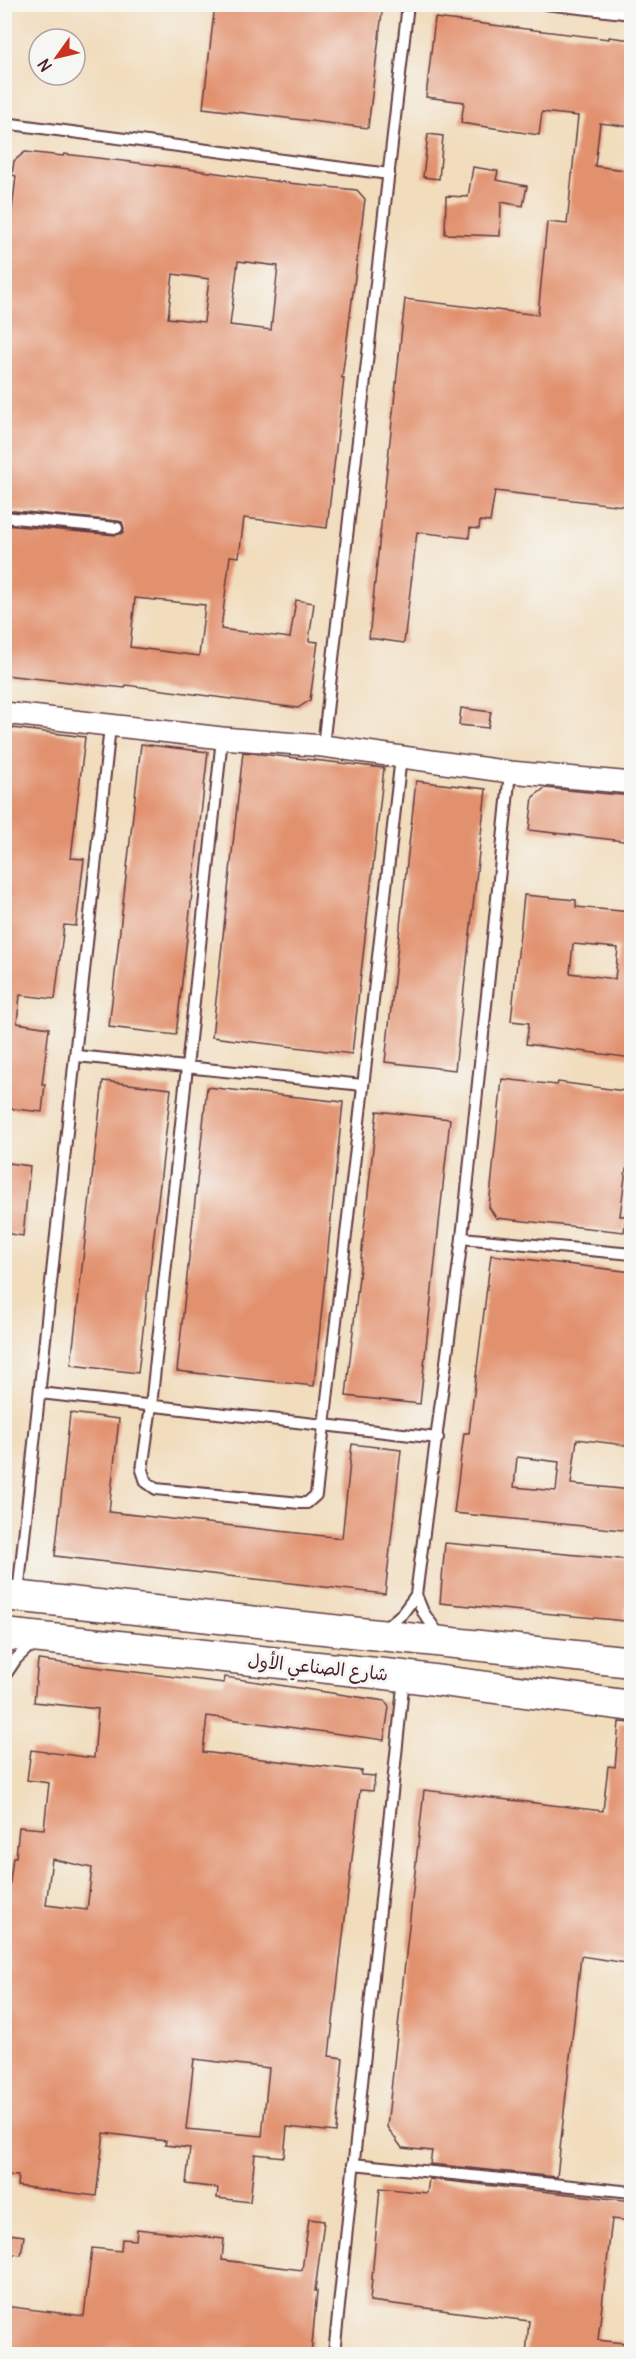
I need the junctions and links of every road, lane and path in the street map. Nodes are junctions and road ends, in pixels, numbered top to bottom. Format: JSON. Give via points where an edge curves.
{"nodes":[{"id":1,"x":6,"y":4,"type":"edge"},
{"id":2,"x":408,"y":4,"type":"edge"},
{"id":3,"x":545,"y":4,"type":"edge"},
{"id":4,"x":632,"y":14,"type":"edge"},
{"id":5,"x":4,"y":16,"type":"edge"},
{"id":6,"x":4,"y":123,"type":"edge"},
{"id":7,"x":389,"y":174,"type":"junction"},
{"id":8,"x":4,"y":517,"type":"edge"},
{"id":9,"x":117,"y":528,"type":"dead end"},
{"id":10,"x":4,"y":713,"type":"edge"},
{"id":11,"x":110,"y":726,"type":"junction"},
{"id":12,"x":222,"y":738,"type":"junction"},
{"id":13,"x":323,"y":746,"type":"junction"},
{"id":14,"x":401,"y":757,"type":"junction"},
{"id":15,"x":510,"y":772,"type":"junction"},
{"id":16,"x":632,"y":783,"type":"edge"},
{"id":17,"x":76,"y":1056,"type":"junction"},
{"id":18,"x":187,"y":1068,"type":"junction"},
{"id":19,"x":363,"y":1085,"type":"junction"},
{"id":20,"x":462,"y":1238,"type":"junction"},
{"id":21,"x":632,"y":1254,"type":"edge"},
{"id":22,"x":40,"y":1394,"type":"junction"},
{"id":23,"x":151,"y":1406,"type":"junction"},
{"id":24,"x":324,"y":1425,"type":"junction"},
{"id":25,"x":438,"y":1438,"type":"junction"},
{"id":26,"x":416,"y":1595,"type":"junction"},
{"id":27,"x":11,"y":1596,"type":"edge"},
{"id":28,"x":4,"y":1634,"type":"edge"},
{"id":29,"x":373,"y":1634,"type":"junction"},
{"id":30,"x":40,"y":1638,"type":"junction"},
{"id":31,"x":445,"y":1642,"type":"junction"},
{"id":32,"x":632,"y":1662,"type":"edge"},
{"id":33,"x":404,"y":1676,"type":"junction"},
{"id":34,"x":4,"y":1677,"type":"edge"},
{"id":35,"x":632,"y":1706,"type":"edge"},
{"id":36,"x":353,"y":2164,"type":"junction"},
{"id":37,"x":632,"y":2192,"type":"edge"},
{"id":38,"x":334,"y":2355,"type":"edge"}],
"edges":[{"from":1,"to":5,"type":"lane"},
{"from":2,"to":7,"type":"lane"},
{"from":3,"to":4,"type":"lane"},
{"from":6,"to":7,"type":"lane"},
{"from":7,"to":13,"type":"lane"},
{"from":8,"to":9,"type":"lane"},
{"from":10,"to":11,"type":"street"},
{"from":11,"to":12,"type":"street"},
{"from":11,"to":17,"type":"lane"},
{"from":12,"to":13,"type":"street"},
{"from":12,"to":18,"type":"lane"},
{"from":13,"to":14,"type":"street"},
{"from":14,"to":15,"type":"street"},
{"from":14,"to":19,"type":"lane"},
{"from":15,"to":16,"type":"street"},
{"from":15,"to":20,"type":"lane"},
{"from":17,"to":18,"type":"lane"},
{"from":17,"to":22,"type":"lane"},
{"from":18,"to":19,"type":"lane"},
{"from":18,"to":23,"type":"lane"},
{"from":19,"to":24,"type":"lane"},
{"from":20,"to":21,"type":"lane"},
{"from":20,"to":25,"type":"lane"},
{"from":22,"to":23,"type":"lane"},
{"from":22,"to":27,"type":"lane"},
{"from":23,"to":24,"type":"lane"},
{"from":23,"to":24,"type":"lane","via":[[142,1470],[146,1482],[156,1489],[307,1503],[318,1489]]},
{"from":24,"to":25,"type":"lane"},
{"from":25,"to":26,"type":"lane"},
{"from":26,"to":29,"type":"lane","via":[[402,1614]]},
{"from":26,"to":31,"type":"lane"},
{"from":27,"to":29,"type":"main road"},
{"from":28,"to":30,"type":"main road","name":"شارع الصناعي الأول"},
{"from":29,"to":31,"type":"main road"},
{"from":30,"to":33,"type":"main road","name":"شارع الصناعي الأول"},
{"from":30,"to":34,"type":"lane","via":[[23,1651]]},
{"from":31,"to":32,"type":"main road"},
{"from":33,"to":35,"type":"main road","name":"شارع الصناعي الأول"},
{"from":33,"to":36,"type":"lane"},
{"from":36,"to":37,"type":"lane"},
{"from":36,"to":38,"type":"lane"}]}
